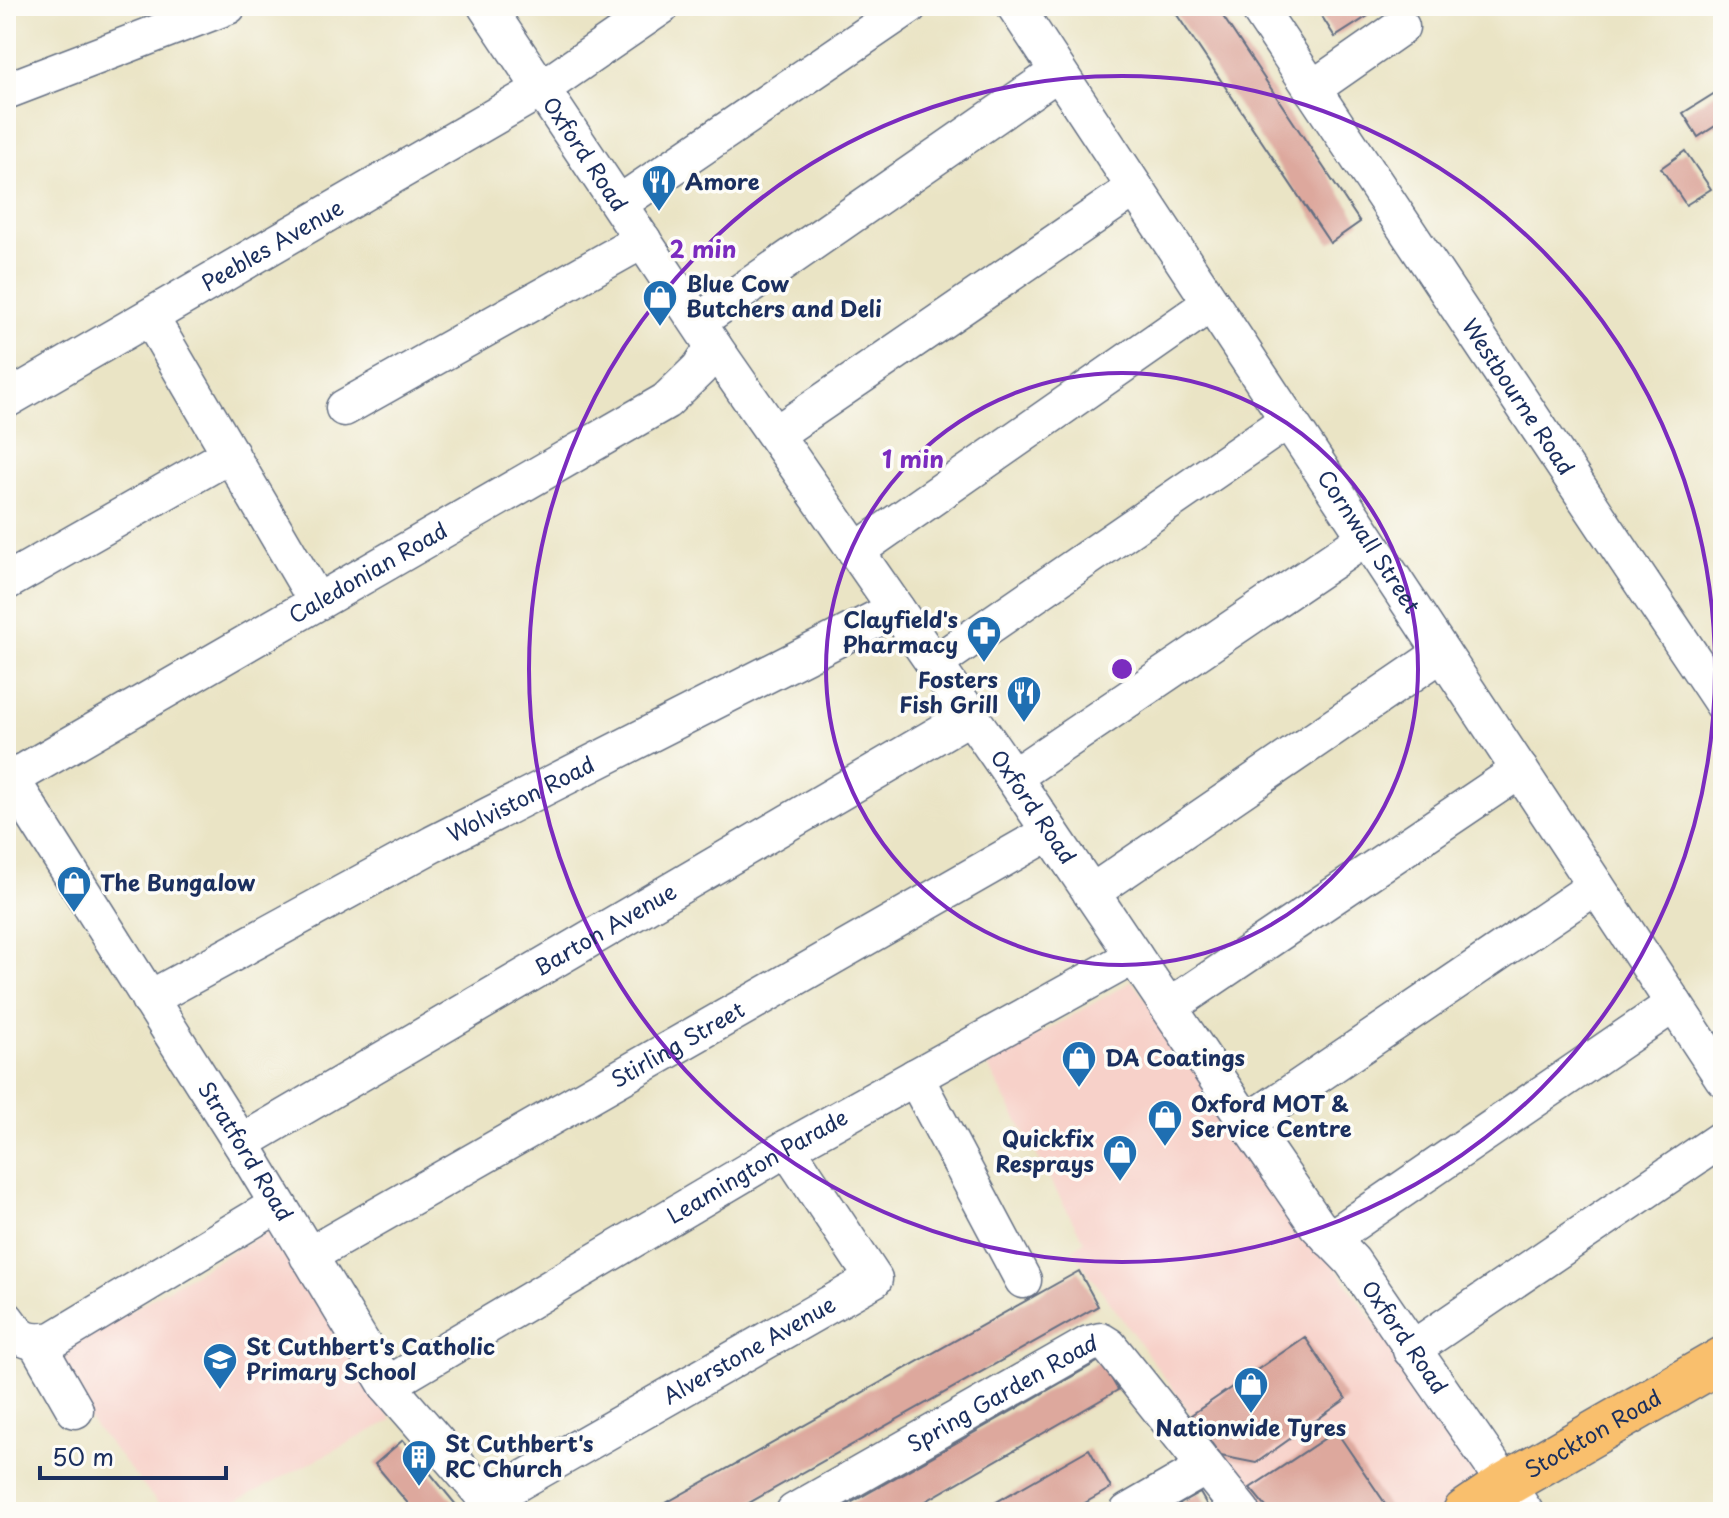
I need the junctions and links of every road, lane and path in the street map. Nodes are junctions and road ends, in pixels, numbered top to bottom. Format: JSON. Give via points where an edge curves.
{"nodes":[{"id":1,"x":228,"y":6,"type":"edge"},
{"id":2,"x":486,"y":6,"type":"edge"},
{"id":3,"x":662,"y":6,"type":"edge"},
{"id":4,"x":909,"y":6,"type":"edge"},
{"id":5,"x":1015,"y":6,"type":"edge"},
{"id":6,"x":1257,"y":6,"type":"edge"},
{"id":7,"x":1401,"y":27,"type":"dead end"},
{"id":8,"x":1058,"y":72,"type":"junction"},
{"id":9,"x":1312,"y":89,"type":"junction"},
{"id":10,"x":540,"y":90,"type":"junction"},
{"id":11,"x":6,"y":91,"type":"edge"},
{"id":12,"x":1135,"y":188,"type":"junction"},
{"id":13,"x":620,"y":203,"type":"junction"},
{"id":14,"x":643,"y":240,"type":"junction"},
{"id":15,"x":1211,"y":303,"type":"junction"},
{"id":16,"x":150,"y":317,"type":"junction"},
{"id":17,"x":706,"y":334,"type":"junction"},
{"id":18,"x":6,"y":400,"type":"edge"},
{"id":19,"x":344,"y":408,"type":"dead end"},
{"id":20,"x":1288,"y":420,"type":"junction"},
{"id":21,"x":776,"y":434,"type":"junction"},
{"id":22,"x":231,"y":454,"type":"junction"},
{"id":23,"x":1366,"y":538,"type":"junction"},
{"id":24,"x":856,"y":551,"type":"junction"},
{"id":25,"x":6,"y":582,"type":"edge"},
{"id":26,"x":317,"y":602,"type":"junction"},
{"id":27,"x":896,"y":609,"type":"junction"},
{"id":28,"x":1442,"y":653,"type":"junction"},
{"id":29,"x":934,"y":664,"type":"junction"},
{"id":30,"x":1723,"y":704,"type":"edge"},
{"id":31,"x":970,"y":716,"type":"junction"},
{"id":32,"x":1520,"y":770,"type":"junction"},
{"id":33,"x":1013,"y":777,"type":"junction"},
{"id":34,"x":9,"y":780,"type":"edge"},
{"id":35,"x":1050,"y":832,"type":"junction"},
{"id":36,"x":1596,"y":886,"type":"junction"},
{"id":37,"x":1091,"y":893,"type":"junction"},
{"id":38,"x":1134,"y":956,"type":"junction"},
{"id":39,"x":149,"y":999,"type":"junction"},
{"id":40,"x":1674,"y":1004,"type":"junction"},
{"id":41,"x":1169,"y":1007,"type":"junction"},
{"id":42,"x":915,"y":1077,"type":"junction"},
{"id":43,"x":1723,"y":1078,"type":"edge"},
{"id":44,"x":1247,"y":1123,"type":"junction"},
{"id":45,"x":1723,"y":1138,"type":"edge"},
{"id":46,"x":241,"y":1143,"type":"junction"},
{"id":47,"x":787,"y":1148,"type":"junction"},
{"id":48,"x":277,"y":1205,"type":"junction"},
{"id":49,"x":1330,"y":1239,"type":"junction"},
{"id":50,"x":308,"y":1256,"type":"junction"},
{"id":51,"x":1023,"y":1280,"type":"dead end"},
{"id":52,"x":6,"y":1319,"type":"edge"},
{"id":53,"x":36,"y":1342,"type":"junction"},
{"id":54,"x":1411,"y":1350,"type":"junction"},
{"id":55,"x":1723,"y":1359,"type":"edge"},
{"id":56,"x":387,"y":1385,"type":"junction"},
{"id":57,"x":75,"y":1410,"type":"dead end"},
{"id":58,"x":1206,"y":1467,"type":"junction"},
{"id":59,"x":1516,"y":1498,"type":"edge"},
{"id":60,"x":492,"y":1506,"type":"edge"},
{"id":61,"x":794,"y":1512,"type":"edge"},
{"id":62,"x":1128,"y":1512,"type":"edge"},
{"id":63,"x":1242,"y":1512,"type":"edge"},
{"id":64,"x":1465,"y":1512,"type":"edge"}],
"edges":[{"from":1,"to":11,"type":"street"},
{"from":2,"to":10,"type":"street","name":"Oxford Road"},
{"from":3,"to":10,"type":"street","name":"Peebles Avenue"},
{"from":4,"to":13,"type":"street"},
{"from":5,"to":8,"type":"street","name":"Cornwall Street"},
{"from":6,"to":9,"type":"street","name":"Westbourne Road"},
{"from":7,"to":9,"type":"street"},
{"from":8,"to":12,"type":"street","name":"Cornwall Street"},
{"from":8,"to":17,"type":"street","name":"Caledonian Road"},
{"from":9,"to":30,"type":"street","name":"Westbourne Road"},
{"from":10,"to":13,"type":"street","name":"Oxford Road"},
{"from":10,"to":16,"type":"street","name":"Peebles Avenue"},
{"from":12,"to":15,"type":"street","name":"Cornwall Street"},
{"from":12,"to":21,"type":"street"},
{"from":13,"to":14,"type":"street","name":"Oxford Road"},
{"from":14,"to":17,"type":"street","name":"Oxford Road"},
{"from":14,"to":19,"type":"street"},
{"from":15,"to":20,"type":"street","name":"Cornwall Street"},
{"from":15,"to":24,"type":"street"},
{"from":16,"to":18,"type":"street","name":"Peebles Avenue"},
{"from":16,"to":22,"type":"street"},
{"from":17,"to":21,"type":"street","name":"Oxford Road"},
{"from":17,"to":26,"type":"street","name":"Caledonian Road","via":[[699,369],[666,401]]},
{"from":20,"to":23,"type":"street","name":"Cornwall Street"},
{"from":20,"to":29,"type":"street"},
{"from":21,"to":24,"type":"street","name":"Oxford Road"},
{"from":22,"to":25,"type":"street"},
{"from":22,"to":26,"type":"street"},
{"from":23,"to":28,"type":"street","name":"Cornwall Street"},
{"from":23,"to":33,"type":"street"},
{"from":24,"to":27,"type":"street","name":"Oxford Road"},
{"from":26,"to":34,"type":"street","name":"Caledonian Road"},
{"from":27,"to":29,"type":"street","name":"Oxford Road"},
{"from":27,"to":39,"type":"street","name":"Wolviston Road","via":[[433,844]]},
{"from":28,"to":32,"type":"street","name":"Cornwall Street"},
{"from":28,"to":37,"type":"street"},
{"from":29,"to":31,"type":"street","name":"Oxford Road"},
{"from":31,"to":33,"type":"street","name":"Oxford Road"},
{"from":31,"to":46,"type":"street","name":"Barton Avenue"},
{"from":32,"to":36,"type":"street","name":"Cornwall Street"},
{"from":32,"to":41,"type":"street"},
{"from":33,"to":35,"type":"street","name":"Oxford Road"},
{"from":34,"to":39,"type":"street","name":"Stratford Road"},
{"from":35,"to":37,"type":"street","name":"Oxford Road"},
{"from":35,"to":50,"type":"street","name":"Stirling Street"},
{"from":36,"to":40,"type":"street","name":"Cornwall Street"},
{"from":36,"to":44,"type":"street"},
{"from":37,"to":38,"type":"street","name":"Oxford Road"},
{"from":38,"to":41,"type":"street","name":"Oxford Road"},
{"from":38,"to":42,"type":"street","name":"Leamington Parade"},
{"from":39,"to":46,"type":"street","name":"Stratford Road"},
{"from":40,"to":43,"type":"street","name":"Cornwall Street"},
{"from":40,"to":49,"type":"street"},
{"from":41,"to":44,"type":"street","name":"Oxford Road"},
{"from":42,"to":47,"type":"street","name":"Leamington Parade"},
{"from":42,"to":51,"type":"street"},
{"from":44,"to":49,"type":"street","name":"Oxford Road"},
{"from":45,"to":54,"type":"street"},
{"from":46,"to":48,"type":"street","name":"Stratford Road"},
{"from":47,"to":56,"type":"street","name":"Leamington Parade"},
{"from":47,"to":60,"type":"street","name":"Alverstone Avenue","via":[[874,1279]]},
{"from":48,"to":50,"type":"street","name":"Stratford Road"},
{"from":48,"to":53,"type":"street","via":[[53,1340]]},
{"from":49,"to":54,"type":"street","name":"Oxford Road","via":[[1352,1261]]},
{"from":50,"to":56,"type":"street","name":"Stratford Road"},
{"from":52,"to":53,"type":"street","via":[[18,1337]]},
{"from":53,"to":57,"type":"street"},
{"from":54,"to":59,"type":"street","name":"Oxford Road"},
{"from":55,"to":59,"type":"main road","name":"Stockton Road"},
{"from":56,"to":60,"type":"street","name":"Stratford Road"},
{"from":58,"to":61,"type":"street","name":"Spring Garden Road","via":[[1101,1341]]},
{"from":58,"to":62,"type":"street"},
{"from":58,"to":63,"type":"street","name":"Spring Garden Road"},
{"from":59,"to":64,"type":"main road","name":"Stockton Road"}]}
